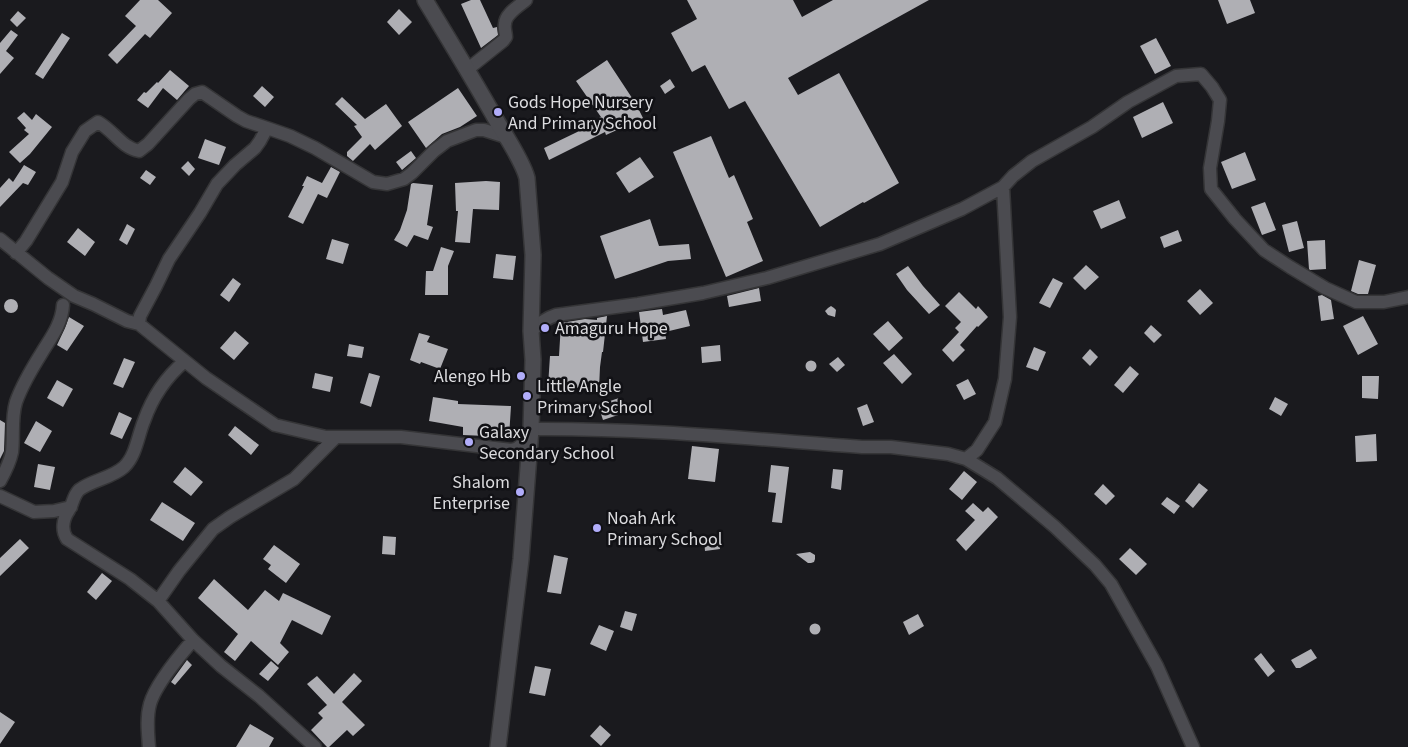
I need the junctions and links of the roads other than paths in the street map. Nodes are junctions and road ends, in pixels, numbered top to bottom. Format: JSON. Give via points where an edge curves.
{"nodes":[{"id":1,"x":425,"y":0,"type":"edge"},
{"id":2,"x":526,"y":0,"type":"edge"},
{"id":3,"x":468,"y":69,"type":"junction"},
{"id":4,"x":266,"y":128,"type":"junction"},
{"id":5,"x":506,"y":137,"type":"junction"},
{"id":6,"x":1003,"y":187,"type":"junction"},
{"id":7,"x":0,"y":239,"type":"edge"},
{"id":8,"x":16,"y":253,"type":"junction"},
{"id":9,"x":1408,"y":297,"type":"edge"},
{"id":10,"x":63,"y":305,"type":"dead end"},
{"id":11,"x":139,"y":324,"type":"junction"},
{"id":12,"x":531,"y":330,"type":"junction"},
{"id":13,"x":185,"y":361,"type":"junction"},
{"id":14,"x":531,"y":429,"type":"junction"},
{"id":15,"x":336,"y":437,"type":"junction"},
{"id":16,"x":966,"y":459,"type":"junction"},
{"id":17,"x":0,"y":481,"type":"edge"},
{"id":18,"x":0,"y":496,"type":"edge"},
{"id":19,"x":71,"y":507,"type":"junction"},
{"id":20,"x":158,"y":601,"type":"junction"},
{"id":21,"x":193,"y":640,"type":"junction"},
{"id":22,"x":149,"y":747,"type":"edge"},
{"id":23,"x":314,"y":747,"type":"edge"},
{"id":24,"x":498,"y":747,"type":"edge"},
{"id":25,"x":1194,"y":747,"type":"edge"}],
"edges":[{"from":1,"to":3,"type":"street"},
{"from":2,"to":3,"type":"street","via":[[507,18],[503,41]]},
{"from":3,"to":5,"type":"street"},
{"from":4,"to":5,"type":"street","via":[[315,148],[373,182],[387,184],[404,179],[447,141],[476,130]]},
{"from":4,"to":8,"type":"street","via":[[237,116],[202,92],[189,99],[139,151],[130,149],[98,122],[85,131],[72,152],[62,182]]},
{"from":4,"to":11,"type":"street","via":[[255,148],[217,184],[169,258]]},
{"from":5,"to":12,"type":"street","via":[[526,178],[533,255]]},
{"from":6,"to":9,"type":"street","via":[[1032,161],[1128,102],[1176,76],[1201,74],[1220,100],[1210,168],[1211,189],[1235,219],[1264,250],[1326,288],[1356,302],[1384,302]]},
{"from":6,"to":12,"type":"street","via":[[962,209],[880,244],[718,290],[556,315]]},
{"from":6,"to":16,"type":"street","via":[[1010,317],[1005,379],[994,422],[977,450]]},
{"from":7,"to":8,"type":"street"},
{"from":8,"to":11,"type":"street","via":[[74,296]]},
{"from":10,"to":17,"type":"street","via":[[58,326],[24,382],[17,400],[12,454]]},
{"from":11,"to":13,"type":"street"},
{"from":12,"to":14,"type":"street"},
{"from":13,"to":15,"type":"street","via":[[275,425]]},
{"from":13,"to":19,"type":"street","via":[[168,376],[158,392],[128,462],[123,468],[79,491]]},
{"from":14,"to":15,"type":"street","via":[[516,450],[401,437]]},
{"from":14,"to":16,"type":"street","via":[[687,433],[891,448]]},
{"from":14,"to":24,"type":"street","via":[[521,559]]},
{"from":15,"to":20,"type":"street","via":[[294,479],[213,529]]},
{"from":16,"to":25,"type":"street","via":[[997,478],[1041,514],[1084,554],[1110,584],[1157,666]]},
{"from":18,"to":19,"type":"street","via":[[34,512]]},
{"from":19,"to":20,"type":"street","via":[[63,521],[67,539]]},
{"from":20,"to":21,"type":"street"},
{"from":21,"to":22,"type":"street","via":[[152,697],[148,713]]},
{"from":21,"to":23,"type":"street"}]}
